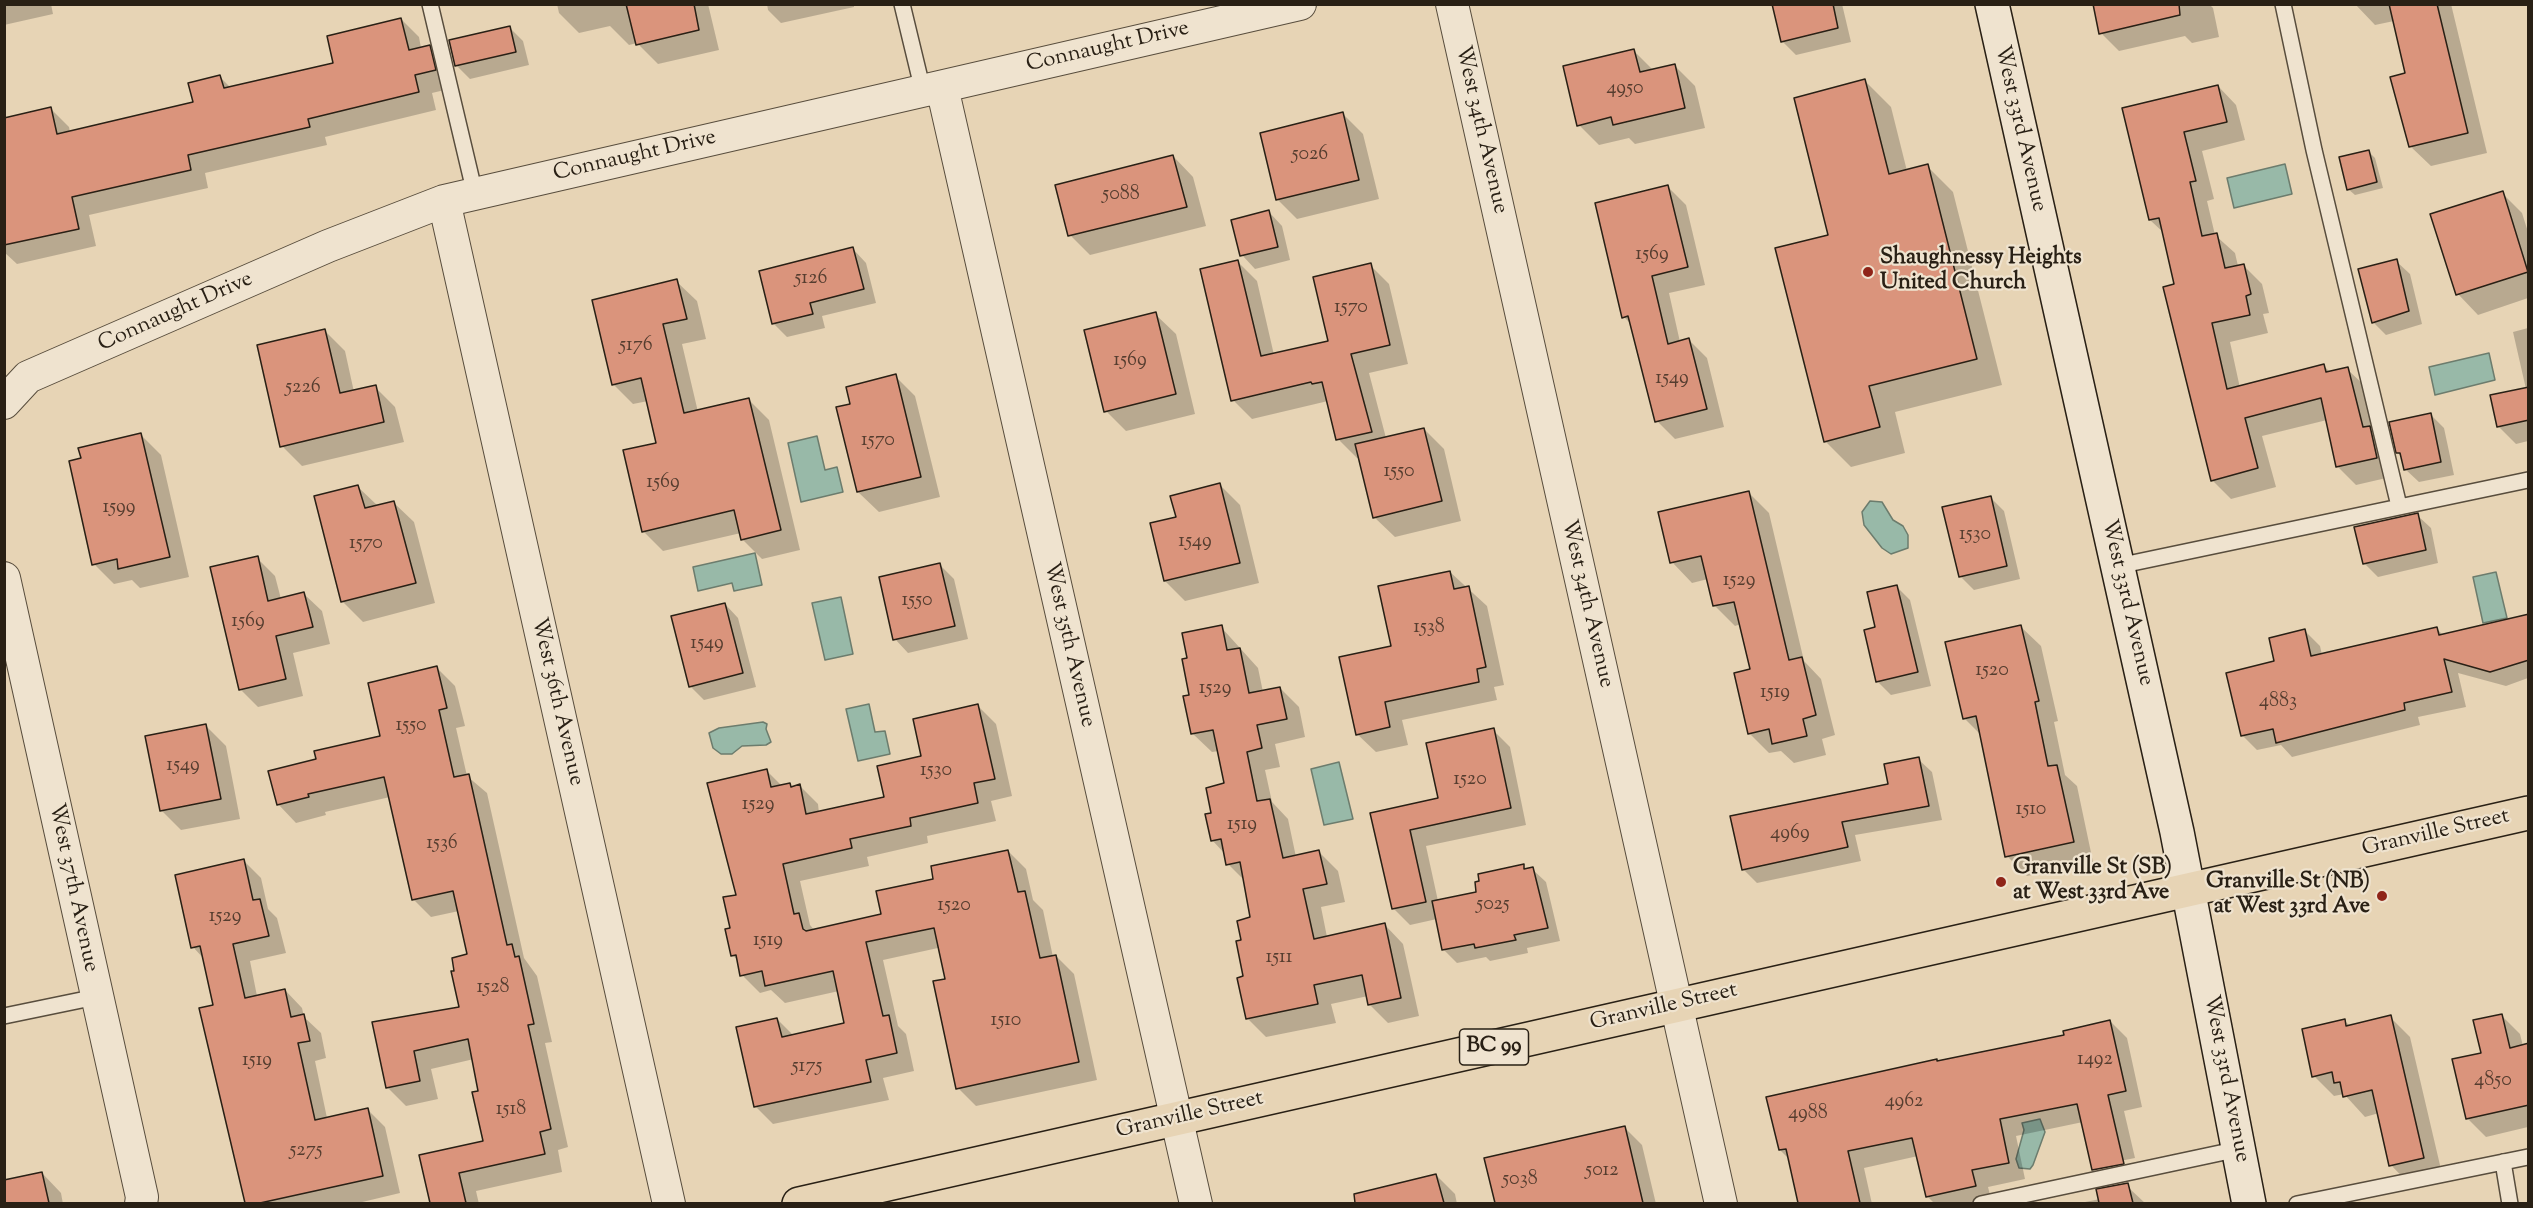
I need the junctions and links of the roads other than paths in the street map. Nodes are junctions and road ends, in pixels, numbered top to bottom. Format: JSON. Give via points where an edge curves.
{"nodes":[{"id":1,"x":430,"y":4,"type":"edge"},
{"id":2,"x":902,"y":4,"type":"edge"},
{"id":3,"x":1300,"y":4,"type":"edge"},
{"id":4,"x":1452,"y":4,"type":"edge"},
{"id":5,"x":1992,"y":4,"type":"edge"},
{"id":6,"x":2283,"y":4,"type":"edge"},
{"id":7,"x":932,"y":89,"type":"junction"},
{"id":8,"x":475,"y":194,"type":"junction"},
{"id":9,"x":444,"y":201,"type":"junction"},
{"id":10,"x":4,"y":403,"type":"edge"},
{"id":11,"x":2529,"y":480,"type":"edge"},
{"id":12,"x":2398,"y":506,"type":"junction"},
{"id":13,"x":2118,"y":566,"type":"junction"},
{"id":14,"x":4,"y":578,"type":"edge"},
{"id":15,"x":2529,"y":813,"type":"edge"},
{"id":16,"x":2188,"y":890,"type":"junction"},
{"id":17,"x":96,"y":997,"type":"junction"},
{"id":18,"x":1676,"y":1005,"type":"junction"},
{"id":19,"x":4,"y":1016,"type":"edge"},
{"id":20,"x":1175,"y":1119,"type":"junction"},
{"id":21,"x":2238,"y":1149,"type":"junction"},
{"id":22,"x":2529,"y":1157,"type":"edge"},
{"id":23,"x":2503,"y":1162,"type":"junction"},
{"id":24,"x":143,"y":1201,"type":"edge"},
{"id":25,"x":669,"y":1203,"type":"edge"},
{"id":26,"x":799,"y":1203,"type":"edge"},
{"id":27,"x":1196,"y":1203,"type":"edge"},
{"id":28,"x":1721,"y":1203,"type":"edge"},
{"id":29,"x":1981,"y":1203,"type":"edge"},
{"id":30,"x":2249,"y":1203,"type":"edge"},
{"id":31,"x":2297,"y":1203,"type":"edge"},
{"id":32,"x":2510,"y":1203,"type":"edge"}],
"edges":[{"from":1,"to":8,"type":"lane"},
{"from":2,"to":7,"type":"lane"},
{"from":3,"to":7,"type":"street","name":"Connaught Drive"},
{"from":4,"to":18,"type":"street","name":"West 34th Avenue"},
{"from":5,"to":13,"type":"street","name":"West 33rd Avenue"},
{"from":6,"to":12,"type":"lane"},
{"from":7,"to":8,"type":"street","name":"Connaught Drive"},
{"from":7,"to":20,"type":"street","name":"West 35th Avenue"},
{"from":8,"to":9,"type":"street","name":"Connaught Drive"},
{"from":9,"to":10,"type":"street","name":"Connaught Drive","via":[[328,246],[28,377]]},
{"from":9,"to":25,"type":"street","name":"West 36th Avenue"},
{"from":11,"to":12,"type":"lane"},
{"from":12,"to":13,"type":"lane"},
{"from":13,"to":16,"type":"street","name":"West 33rd Avenue"},
{"from":14,"to":17,"type":"street","name":"West 37th Avenue"},
{"from":15,"to":16,"type":"highway","name":"Granville Street","number":"BC 99"},
{"from":16,"to":18,"type":"highway","name":"Granville Street","number":"BC 99"},
{"from":16,"to":21,"type":"street","name":"West 33rd Avenue"},
{"from":17,"to":19,"type":"lane"},
{"from":17,"to":24,"type":"street","name":"West 37th Avenue"},
{"from":18,"to":20,"type":"highway","name":"Granville Street","number":"BC 99"},
{"from":18,"to":28,"type":"street","name":"West 34th Avenue"},
{"from":20,"to":26,"type":"highway","name":"Granville Street","number":"BC 99"},
{"from":20,"to":27,"type":"street","name":"West 35th Avenue"},
{"from":21,"to":29,"type":"lane"},
{"from":21,"to":30,"type":"street","name":"West 33rd Avenue"},
{"from":22,"to":23,"type":"lane"},
{"from":23,"to":31,"type":"lane"},
{"from":23,"to":32,"type":"lane"}]}
